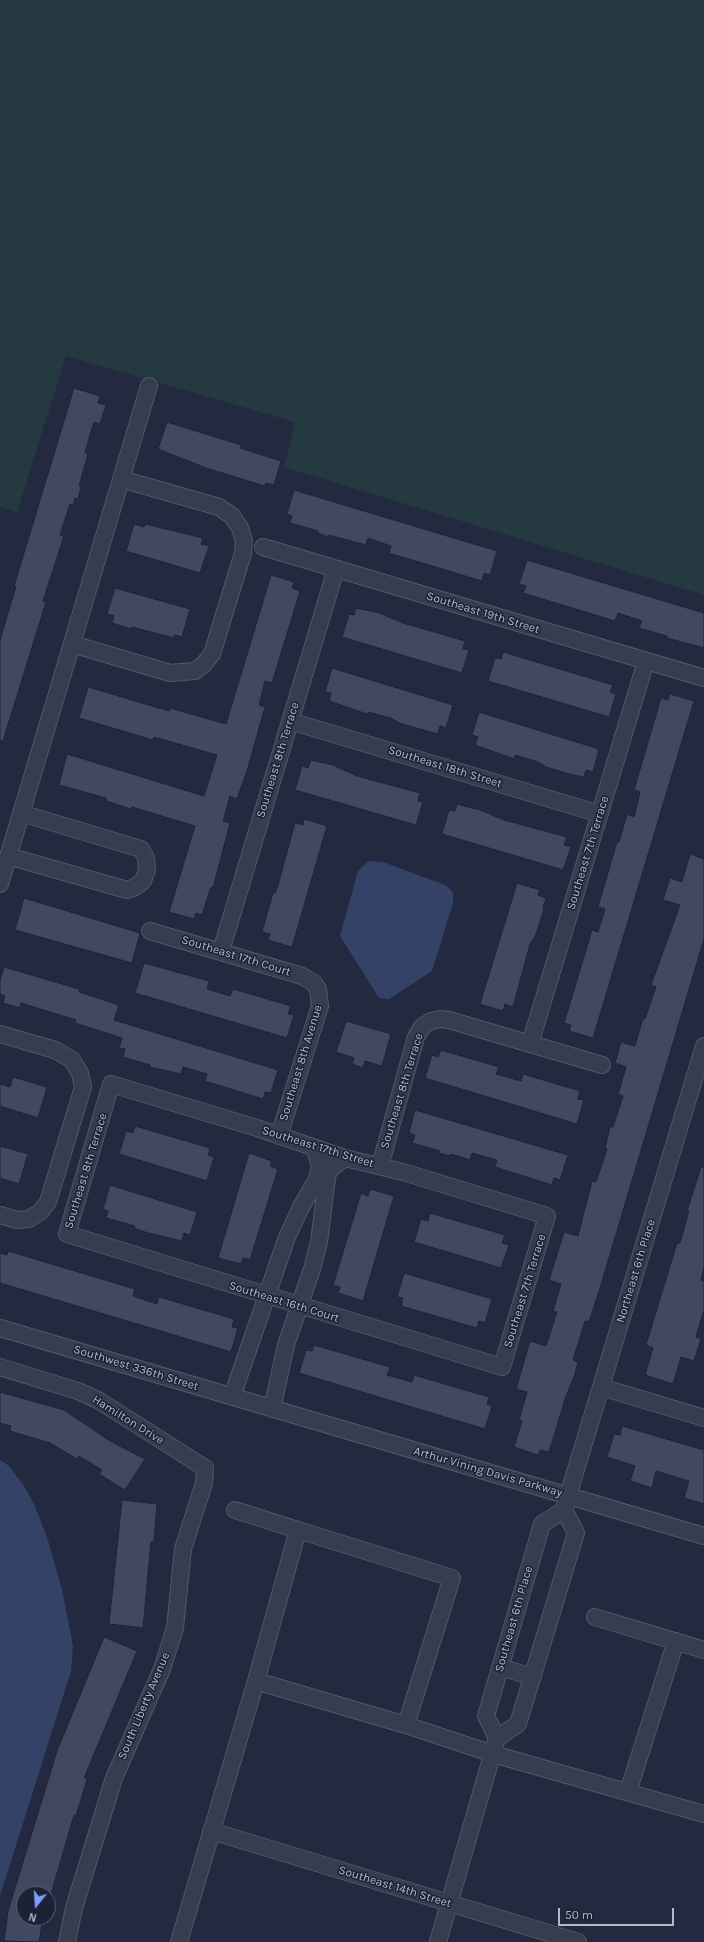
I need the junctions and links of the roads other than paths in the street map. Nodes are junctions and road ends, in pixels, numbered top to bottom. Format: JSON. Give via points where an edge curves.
{"nodes":[{"id":1,"x":149,"y":386,"type":"dead end"},
{"id":2,"x":122,"y":479,"type":"junction"},
{"id":3,"x":263,"y":547,"type":"dead end"},
{"id":4,"x":336,"y":569,"type":"junction"},
{"id":5,"x":72,"y":644,"type":"junction"},
{"id":6,"x":646,"y":661,"type":"junction"},
{"id":7,"x":704,"y":678,"type":"edge"},
{"id":8,"x":290,"y":721,"type":"junction"},
{"id":9,"x":21,"y":813,"type":"junction"},
{"id":10,"x":600,"y":814,"type":"junction"},
{"id":11,"x":8,"y":856,"type":"junction"},
{"id":12,"x":0,"y":884,"type":"edge"},
{"id":13,"x":150,"y":931,"type":"dead end"},
{"id":14,"x":221,"y":951,"type":"junction"},
{"id":15,"x":318,"y":989,"type":"joint"},
{"id":16,"x":0,"y":1034,"type":"edge"},
{"id":17,"x":530,"y":1044,"type":"junction"},
{"id":18,"x":704,"y":1046,"type":"edge"},
{"id":19,"x":602,"y":1065,"type":"dead end"},
{"id":20,"x":112,"y":1084,"type":"joint"},
{"id":21,"x":279,"y":1136,"type":"junction"},
{"id":22,"x":314,"y":1148,"type":"junction"},
{"id":23,"x":345,"y":1158,"type":"junction"},
{"id":24,"x":380,"y":1166,"type":"junction"},
{"id":25,"x":0,"y":1215,"type":"edge"},
{"id":26,"x":296,"y":1216,"type":"junction"},
{"id":27,"x":547,"y":1216,"type":"joint"},
{"id":28,"x":321,"y":1226,"type":"junction"},
{"id":29,"x":67,"y":1234,"type":"joint"},
{"id":30,"x":267,"y":1297,"type":"junction"},
{"id":31,"x":299,"y":1306,"type":"junction"},
{"id":32,"x":0,"y":1328,"type":"edge"},
{"id":33,"x":0,"y":1367,"type":"edge"},
{"id":34,"x":502,"y":1367,"type":"joint"},
{"id":35,"x":601,"y":1387,"type":"junction"},
{"id":36,"x":232,"y":1397,"type":"junction"},
{"id":37,"x":272,"y":1408,"type":"junction"},
{"id":38,"x":704,"y":1418,"type":"edge"},
{"id":39,"x":205,"y":1468,"type":"joint"},
{"id":40,"x":566,"y":1503,"type":"junction"},
{"id":41,"x":235,"y":1510,"type":"dead end"},
{"id":42,"x":298,"y":1530,"type":"junction"},
{"id":43,"x":704,"y":1536,"type":"edge"},
{"id":44,"x":595,"y":1617,"type":"dead end"},
{"id":45,"x":676,"y":1641,"type":"junction"},
{"id":46,"x":704,"y":1650,"type":"edge"},
{"id":47,"x":500,"y":1667,"type":"junction"},
{"id":48,"x":533,"y":1677,"type":"junction"},
{"id":49,"x":256,"y":1681,"type":"junction"},
{"id":50,"x":406,"y":1726,"type":"junction"},
{"id":51,"x":497,"y":1738,"type":"junction"},
{"id":52,"x":492,"y":1754,"type":"junction"},
{"id":53,"x":628,"y":1792,"type":"junction"},
{"id":54,"x":704,"y":1814,"type":"edge"},
{"id":55,"x":212,"y":1831,"type":"junction"},
{"id":56,"x":449,"y":1904,"type":"junction"},
{"id":57,"x":68,"y":1942,"type":"edge"},
{"id":58,"x":179,"y":1942,"type":"edge"},
{"id":59,"x":438,"y":1942,"type":"edge"},
{"id":60,"x":578,"y":1942,"type":"edge"}],
"edges":[{"from":1,"to":2,"type":"street"},
{"from":2,"to":5,"type":"street"},
{"from":2,"to":5,"type":"street","via":[[219,507],[232,516],[240,528],[244,540],[243,553],[212,654],[195,671],[170,674]]},
{"from":3,"to":4,"type":"street","name":"Southeast 19th Street"},
{"from":4,"to":6,"type":"street","name":"Southeast 19th Street"},
{"from":4,"to":8,"type":"street","name":"Southeast 8th Terrace"},
{"from":5,"to":9,"type":"street"},
{"from":6,"to":7,"type":"street","name":"Southeast 19th Street"},
{"from":6,"to":10,"type":"street","name":"Southeast 7th Terrace"},
{"from":8,"to":10,"type":"street","name":"Southeast 18th Street"},
{"from":8,"to":14,"type":"street","name":"Southeast 8th Terrace"},
{"from":9,"to":11,"type":"street"},
{"from":9,"to":11,"type":"street","via":[[141,849],[146,858],[147,870],[143,881],[136,888],[127,890]]},
{"from":10,"to":17,"type":"street","name":"Southeast 7th Terrace"},
{"from":11,"to":12,"type":"street"},
{"from":13,"to":14,"type":"street","name":"Southeast 17th Court"},
{"from":14,"to":15,"type":"street","name":"Southeast 17th Court","via":[[302,976]]},
{"from":15,"to":21,"type":"street","name":"Southeast 8th Avenue","via":[[320,1006]]},
{"from":16,"to":25,"type":"street","via":[[55,1050],[72,1060],[80,1073],[83,1087],[48,1202],[40,1212],[29,1219],[17,1220]]},
{"from":17,"to":19,"type":"street"},
{"from":17,"to":24,"type":"street","name":"Southeast 8th Terrace","via":[[445,1019],[432,1021],[422,1027],[416,1037]]},
{"from":18,"to":35,"type":"street","name":"Northeast 6th Place"},
{"from":20,"to":21,"type":"street","name":"Southeast 17th Street"},
{"from":20,"to":29,"type":"street","name":"Southeast 8th Terrace"},
{"from":21,"to":22,"type":"street","name":"Southeast 17th Street"},
{"from":22,"to":23,"type":"street","name":"Southeast 17th Street"},
{"from":22,"to":26,"type":"street","via":[[320,1165],[319,1171]]},
{"from":23,"to":24,"type":"street","name":"Southeast 17th Street"},
{"from":23,"to":28,"type":"street","via":[[333,1166],[328,1174]]},
{"from":24,"to":27,"type":"street","name":"Southeast 17th Street"},
{"from":26,"to":28,"type":"street","via":[[304,1213],[314,1215]]},
{"from":26,"to":30,"type":"street"},
{"from":27,"to":34,"type":"street","name":"Southeast 7th Terrace"},
{"from":28,"to":31,"type":"street","via":[[313,1264]]},
{"from":29,"to":30,"type":"street","name":"Southeast 16th Court"},
{"from":30,"to":31,"type":"street","name":"Southeast 16th Court"},
{"from":30,"to":36,"type":"street"},
{"from":31,"to":34,"type":"street","name":"Southeast 16th Court"},
{"from":31,"to":37,"type":"street","via":[[286,1345]]},
{"from":32,"to":36,"type":"street","name":"Southwest 336th Street"},
{"from":33,"to":39,"type":"street","name":"Hamilton Drive","via":[[78,1391],[98,1400]]},
{"from":35,"to":38,"type":"street"},
{"from":35,"to":40,"type":"street","name":"Northeast 6th Place"},
{"from":36,"to":37,"type":"street","name":"Southwest 336th Street"},
{"from":37,"to":40,"type":"street","name":"Arthur Vining Davis Parkway"},
{"from":39,"to":57,"type":"street","name":"South Liberty Avenue","via":[[204,1483],[183,1549],[175,1628],[162,1670],[114,1778],[74,1908]]},
{"from":40,"to":43,"type":"street","name":"Arthur Vining Davis Parkway"},
{"from":40,"to":47,"type":"street","name":"Southeast 6th Place","via":[[542,1524]]},
{"from":40,"to":48,"type":"street","via":[[576,1533]]},
{"from":41,"to":42,"type":"street"},
{"from":42,"to":49,"type":"street"},
{"from":42,"to":50,"type":"street","via":[[452,1578]]},
{"from":44,"to":45,"type":"street"},
{"from":45,"to":46,"type":"street"},
{"from":45,"to":53,"type":"street"},
{"from":47,"to":48,"type":"street"},
{"from":47,"to":51,"type":"street","name":"Southeast 6th Place","via":[[486,1716]]},
{"from":48,"to":51,"type":"street","via":[[518,1724]]},
{"from":49,"to":50,"type":"street"},
{"from":49,"to":55,"type":"street"},
{"from":50,"to":52,"type":"street"},
{"from":51,"to":52,"type":"street"},
{"from":52,"to":53,"type":"street"},
{"from":52,"to":56,"type":"street"},
{"from":53,"to":54,"type":"street"},
{"from":55,"to":56,"type":"street","name":"Southeast 14th Street"},
{"from":55,"to":58,"type":"street"},
{"from":56,"to":59,"type":"street"},
{"from":56,"to":60,"type":"street","name":"Southeast 14th Street"}]}
